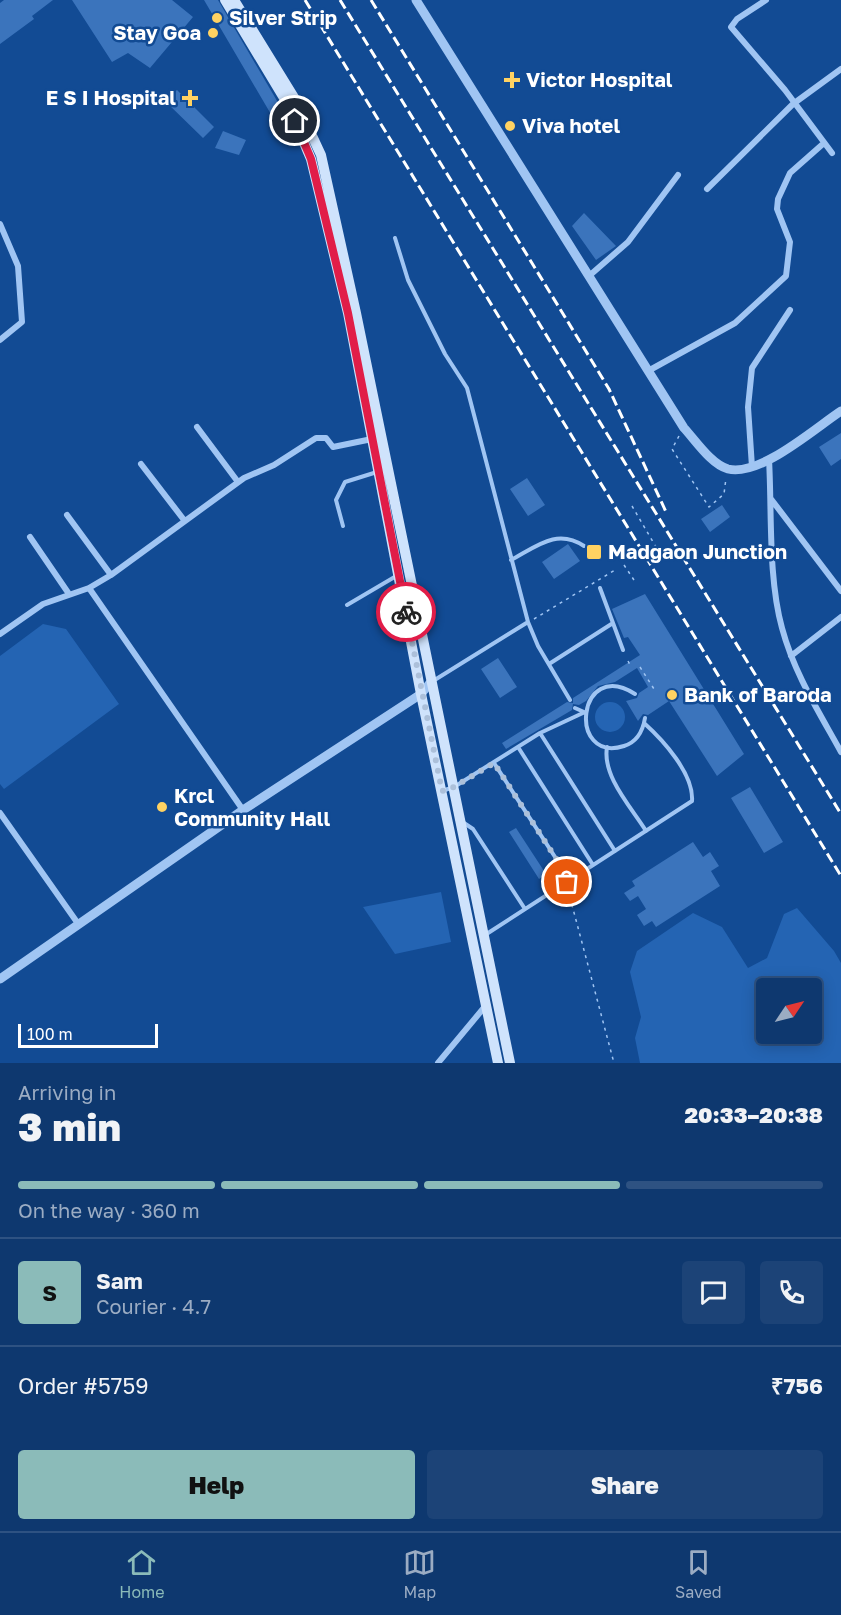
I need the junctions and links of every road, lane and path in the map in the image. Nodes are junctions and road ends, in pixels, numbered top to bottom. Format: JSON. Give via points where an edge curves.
{"nodes":[{"id":1,"x":225,"y":0,"type":"edge"},
{"id":2,"x":234,"y":0,"type":"edge"},
{"id":3,"x":416,"y":0,"type":"edge"},
{"id":4,"x":766,"y":0,"type":"edge"},
{"id":5,"x":841,"y":69,"type":"edge"},
{"id":6,"x":794,"y":104,"type":"junction"},
{"id":7,"x":824,"y":143,"type":"junction"},
{"id":8,"x":832,"y":153,"type":"dead end"},
{"id":9,"x":678,"y":175,"type":"dead end"},
{"id":10,"x":707,"y":189,"type":"dead end"},
{"id":11,"x":0,"y":224,"type":"edge"},
{"id":12,"x":395,"y":238,"type":"dead end"},
{"id":13,"x":589,"y":276,"type":"junction"},
{"id":14,"x":790,"y":310,"type":"dead end"},
{"id":15,"x":0,"y":340,"type":"edge"},
{"id":16,"x":648,"y":371,"type":"junction"},
{"id":17,"x":841,"y":411,"type":"edge"},
{"id":18,"x":197,"y":428,"type":"dead end"},
{"id":19,"x":684,"y":428,"type":"junction"},
{"id":20,"x":372,"y":439,"type":"junction"},
{"id":21,"x":769,"y":459,"type":"junction"},
{"id":22,"x":141,"y":464,"type":"dead end"},
{"id":23,"x":752,"y":467,"type":"junction"},
{"id":24,"x":728,"y":469,"type":"junction"},
{"id":25,"x":378,"y":472,"type":"junction"},
{"id":26,"x":238,"y":482,"type":"junction"},
{"id":27,"x":771,"y":499,"type":"junction"},
{"id":28,"x":632,"y":506,"type":"dead end"},
{"id":29,"x":67,"y":515,"type":"dead end"},
{"id":30,"x":184,"y":520,"type":"junction"},
{"id":31,"x":343,"y":526,"type":"dead end"},
{"id":32,"x":30,"y":537,"type":"dead end"},
{"id":33,"x":584,"y":546,"type":"dead end"},
{"id":34,"x":663,"y":559,"type":"dead end"},
{"id":35,"x":511,"y":560,"type":"junction"},
{"id":36,"x":624,"y":564,"type":"dead end"},
{"id":37,"x":615,"y":570,"type":"dead end"},
{"id":38,"x":398,"y":574,"type":"junction"},
{"id":39,"x":111,"y":575,"type":"junction"},
{"id":40,"x":636,"y":583,"type":"dead end"},
{"id":41,"x":89,"y":588,"type":"junction"},
{"id":42,"x":600,"y":588,"type":"dead end"},
{"id":43,"x":841,"y":591,"type":"edge"},
{"id":44,"x":69,"y":594,"type":"junction"},
{"id":45,"x":347,"y":605,"type":"dead end"},
{"id":46,"x":841,"y":617,"type":"edge"},
{"id":47,"x":528,"y":622,"type":"junction"},
{"id":48,"x":613,"y":623,"type":"junction"},
{"id":49,"x":0,"y":634,"type":"edge"},
{"id":50,"x":417,"y":642,"type":"junction"},
{"id":51,"x":623,"y":650,"type":"dead end"},
{"id":52,"x":791,"y":656,"type":"junction"},
{"id":53,"x":628,"y":661,"type":"dead end"},
{"id":54,"x":549,"y":664,"type":"junction"},
{"id":55,"x":631,"y":667,"type":"dead end"},
{"id":56,"x":640,"y":667,"type":"dead end"},
{"id":57,"x":430,"y":683,"type":"junction"},
{"id":58,"x":654,"y":689,"type":"dead end"},
{"id":59,"x":421,"y":694,"type":"junction"},
{"id":60,"x":635,"y":694,"type":"dead end"},
{"id":61,"x":570,"y":700,"type":"dead end"},
{"id":62,"x":575,"y":708,"type":"dead end"},
{"id":63,"x":585,"y":712,"type":"junction"},
{"id":64,"x":540,"y":733,"type":"junction"},
{"id":65,"x":518,"y":747,"type":"junction"},
{"id":66,"x":607,"y":747,"type":"junction"},
{"id":67,"x":841,"y":752,"type":"edge"},
{"id":68,"x":494,"y":763,"type":"junction"},
{"id":69,"x":454,"y":787,"type":"junction"},
{"id":70,"x":442,"y":791,"type":"junction"},
{"id":71,"x":243,"y":810,"type":"junction"},
{"id":72,"x":0,"y":813,"type":"edge"},
{"id":73,"x":461,"y":821,"type":"junction"},
{"id":74,"x":646,"y":831,"type":"junction"},
{"id":75,"x":615,"y":851,"type":"junction"},
{"id":76,"x":593,"y":865,"type":"junction"},
{"id":77,"x":568,"y":881,"type":"junction"},
{"id":78,"x":525,"y":909,"type":"junction"},
{"id":79,"x":79,"y":925,"type":"junction"},
{"id":80,"x":485,"y":935,"type":"junction"},
{"id":81,"x":474,"y":941,"type":"junction"},
{"id":82,"x":0,"y":980,"type":"edge"},
{"id":83,"x":496,"y":1000,"type":"junction"},
{"id":84,"x":485,"y":1005,"type":"junction"},
{"id":85,"x":438,"y":1063,"type":"edge"},
{"id":86,"x":498,"y":1063,"type":"edge"},
{"id":87,"x":510,"y":1063,"type":"edge"},
{"id":88,"x":614,"y":1063,"type":"edge"}],
"edges":[{"from":1,"to":20,"type":"main road","via":[[287,103],[311,159],[348,313]]},
{"from":2,"to":50,"type":"main road","via":[[295,99],[321,155],[354,301]]},
{"from":3,"to":13,"type":"street"},
{"from":4,"to":6,"type":"street","via":[[731,27]]},
{"from":5,"to":6,"type":"street"},
{"from":6,"to":7,"type":"street"},
{"from":6,"to":10,"type":"street"},
{"from":7,"to":8,"type":"street"},
{"from":7,"to":16,"type":"street","via":[[790,173],[778,199],[777,209],[790,242],[786,276],[735,323]]},
{"from":9,"to":13,"type":"street","via":[[628,242]]},
{"from":11,"to":15,"type":"street","via":[[18,266],[22,322]]},
{"from":12,"to":35,"type":"lane","via":[[408,280],[445,354],[467,388]]},
{"from":13,"to":16,"type":"street"},
{"from":14,"to":23,"type":"street","via":[[752,368],[748,407]]},
{"from":16,"to":19,"type":"street"},
{"from":17,"to":21,"type":"street"},
{"from":18,"to":26,"type":"street"},
{"from":19,"to":24,"type":"street"},
{"from":19,"to":24,"type":"path","via":[[672,449],[709,507],[724,494]]},
{"from":20,"to":25,"type":"main road"},
{"from":20,"to":26,"type":"street","via":[[333,447],[326,438],[316,438]]},
{"from":21,"to":23,"type":"street"},
{"from":21,"to":27,"type":"street"},
{"from":22,"to":30,"type":"street"},
{"from":23,"to":24,"type":"street"},
{"from":25,"to":31,"type":"lane","via":[[346,481],[336,500]]},
{"from":25,"to":38,"type":"main road"},
{"from":26,"to":30,"type":"street"},
{"from":27,"to":43,"type":"street"},
{"from":27,"to":52,"type":"street","via":[[776,595]]},
{"from":28,"to":34,"type":"path"},
{"from":29,"to":39,"type":"street"},
{"from":30,"to":39,"type":"street"},
{"from":32,"to":44,"type":"street"},
{"from":33,"to":35,"type":"lane","via":[[571,538],[558,537]]},
{"from":35,"to":47,"type":"lane"},
{"from":36,"to":40,"type":"path"},
{"from":37,"to":47,"type":"path"},
{"from":38,"to":45,"type":"lane"},
{"from":38,"to":50,"type":"main road"},
{"from":39,"to":41,"type":"street"},
{"from":41,"to":44,"type":"street"},
{"from":41,"to":71,"type":"street"},
{"from":42,"to":48,"type":"lane"},
{"from":44,"to":49,"type":"street","via":[[43,604]]},
{"from":46,"to":52,"type":"street"},
{"from":47,"to":54,"type":"lane"},
{"from":47,"to":57,"type":"lane"},
{"from":48,"to":51,"type":"lane"},
{"from":48,"to":54,"type":"lane"},
{"from":50,"to":57,"type":"main road"},
{"from":50,"to":59,"type":"main road"},
{"from":52,"to":67,"type":"street"},
{"from":53,"to":55,"type":"path"},
{"from":54,"to":61,"type":"lane"},
{"from":56,"to":58,"type":"path"},
{"from":57,"to":59,"type":"street"},
{"from":57,"to":69,"type":"main road"},
{"from":59,"to":70,"type":"main road"},
{"from":59,"to":71,"type":"street"},
{"from":60,"to":63,"type":"lane","via":[[619,687],[601,690],[593,695]]},
{"from":62,"to":63,"type":"lane"},
{"from":63,"to":64,"type":"lane"},
{"from":63,"to":66,"type":"lane","via":[[587,730]]},
{"from":64,"to":65,"type":"lane"},
{"from":64,"to":75,"type":"lane"},
{"from":65,"to":68,"type":"lane"},
{"from":65,"to":76,"type":"lane"},
{"from":66,"to":74,"type":"lane","via":[[609,771]]},
{"from":66,"to":74,"type":"lane","via":[[635,740],[645,720],[663,740],[693,791],[692,801]]},
{"from":68,"to":69,"type":"lane"},
{"from":68,"to":77,"type":"lane"},
{"from":69,"to":70,"type":"lane"},
{"from":69,"to":73,"type":"main road"},
{"from":70,"to":81,"type":"main road"},
{"from":71,"to":79,"type":"street"},
{"from":72,"to":79,"type":"street"},
{"from":73,"to":78,"type":"lane","via":[[473,829]]},
{"from":73,"to":80,"type":"main road"},
{"from":74,"to":75,"type":"lane"},
{"from":75,"to":76,"type":"lane"},
{"from":76,"to":77,"type":"lane"},
{"from":77,"to":78,"type":"lane"},
{"from":77,"to":88,"type":"path"},
{"from":78,"to":80,"type":"lane"},
{"from":79,"to":82,"type":"street"},
{"from":80,"to":81,"type":"lane"},
{"from":80,"to":83,"type":"main road"},
{"from":81,"to":84,"type":"main road"},
{"from":83,"to":84,"type":"street"},
{"from":83,"to":87,"type":"main road"},
{"from":84,"to":85,"type":"street"},
{"from":84,"to":86,"type":"main road"}]}
